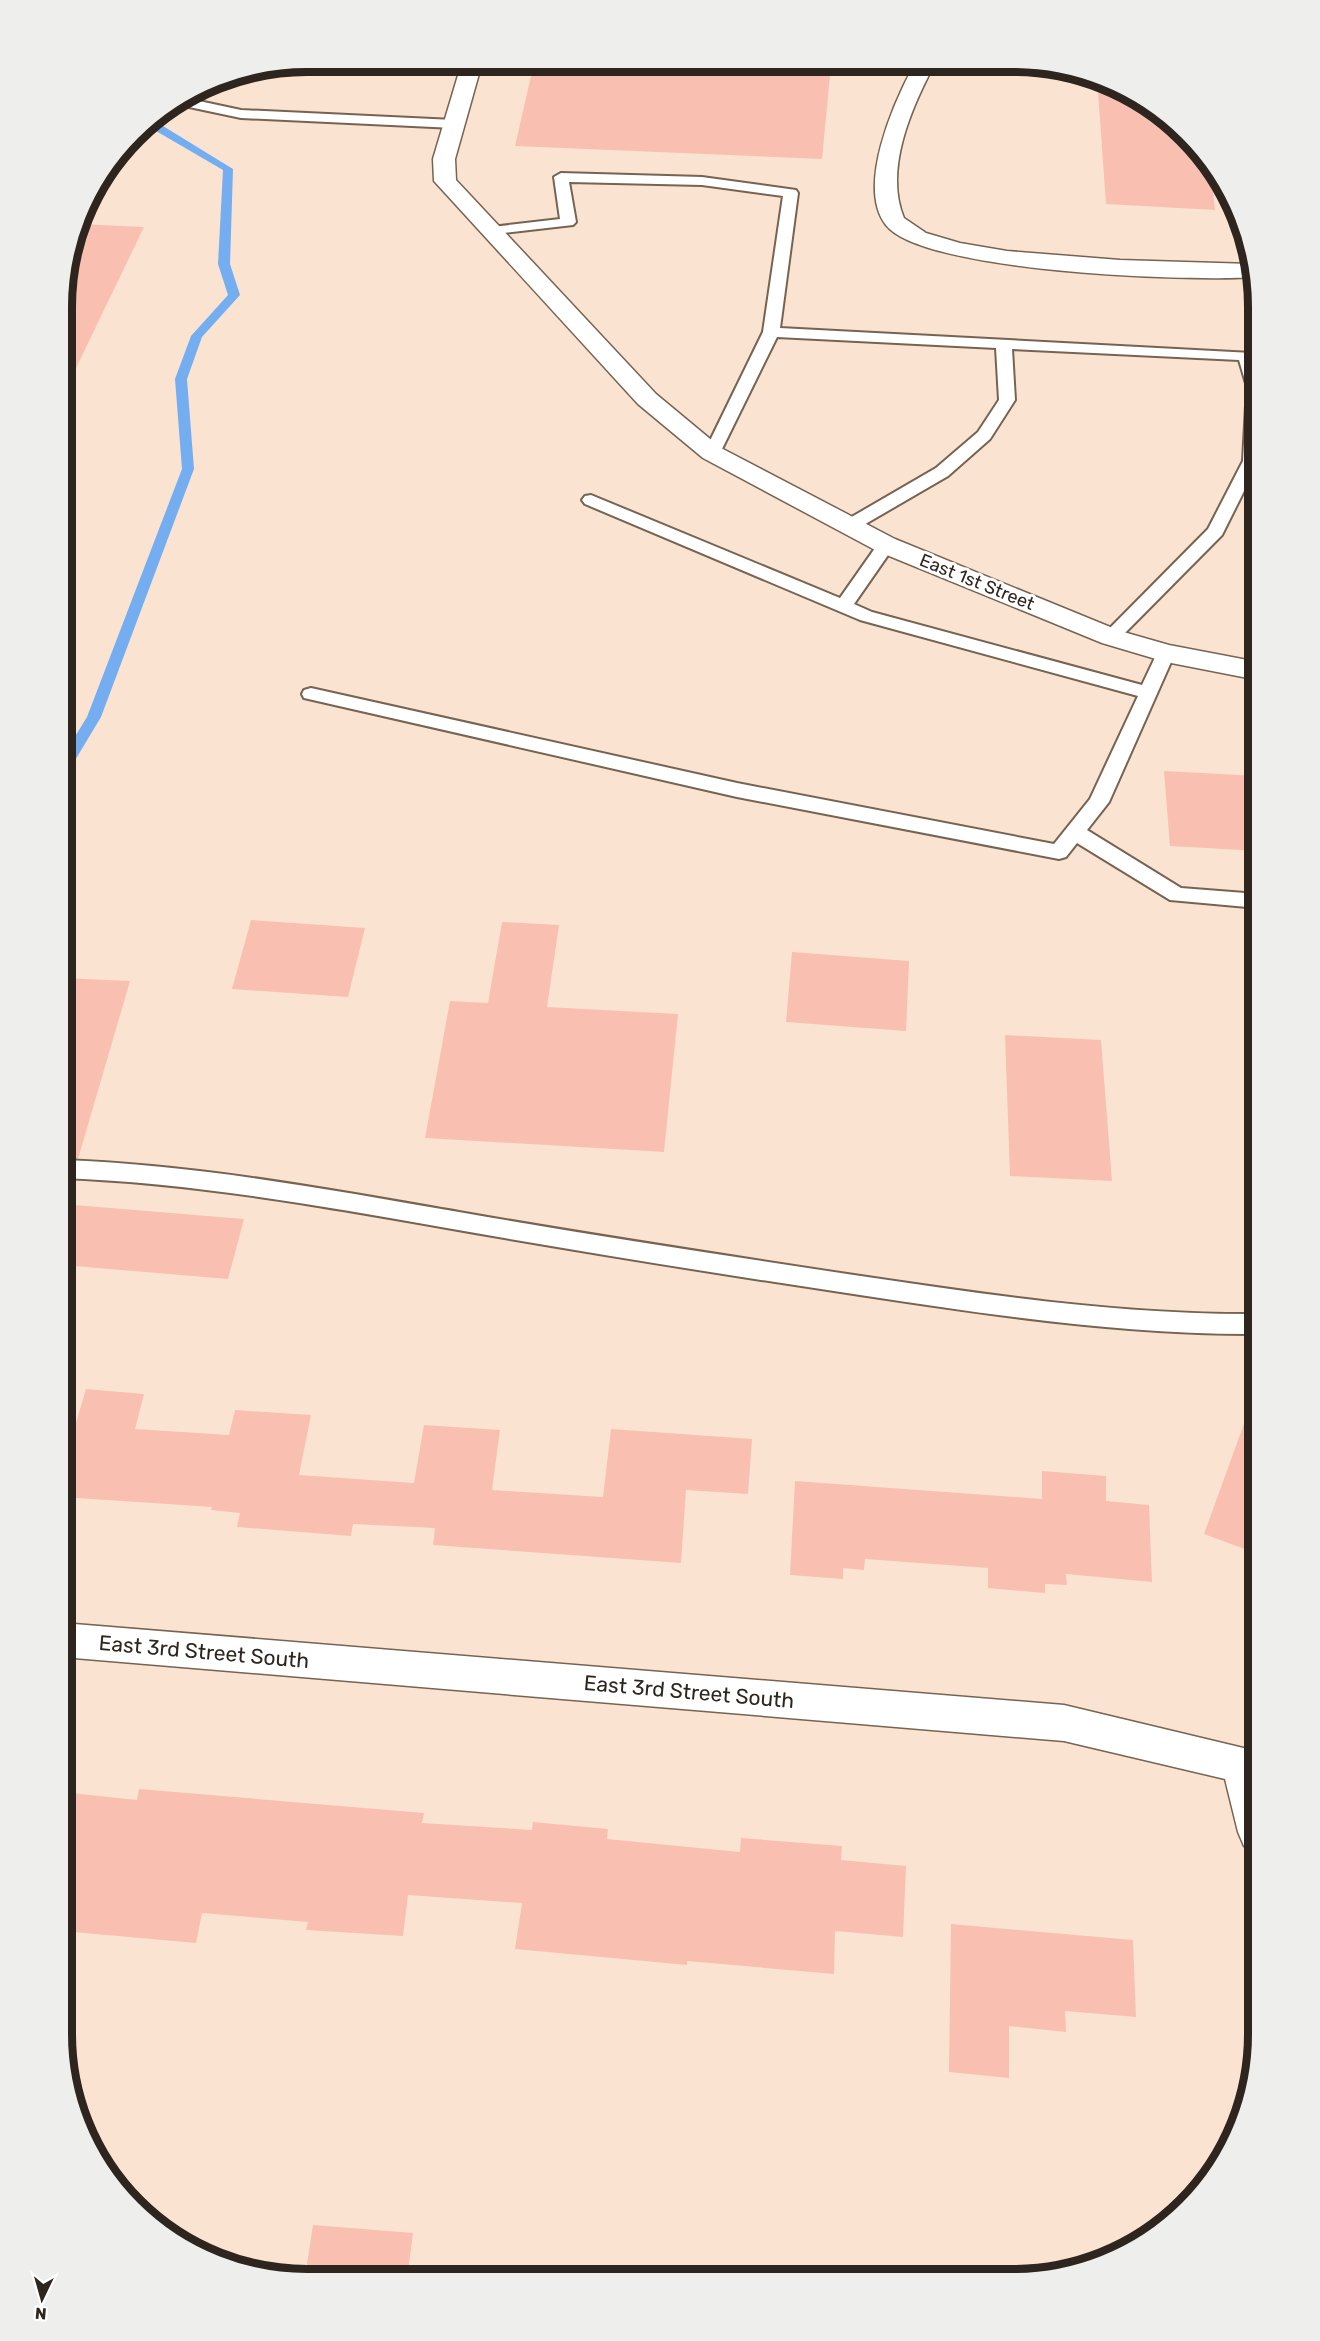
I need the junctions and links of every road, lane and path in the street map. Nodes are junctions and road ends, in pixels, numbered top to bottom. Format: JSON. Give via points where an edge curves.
{"nodes":[{"id":1,"x":469,"y":72,"type":"edge"},
{"id":2,"x":920,"y":72,"type":"edge"},
{"id":3,"x":191,"y":103,"type":"edge"},
{"id":4,"x":454,"y":124,"type":"junction"},
{"id":5,"x":492,"y":232,"type":"junction"},
{"id":6,"x":1245,"y":270,"type":"edge"},
{"id":7,"x":771,"y":332,"type":"junction"},
{"id":8,"x":1004,"y":344,"type":"junction"},
{"id":9,"x":1248,"y":363,"type":"edge"},
{"id":10,"x":712,"y":453,"type":"junction"},
{"id":11,"x":1248,"y":467,"type":"edge"},
{"id":12,"x":591,"y":500,"type":"dead end"},
{"id":13,"x":849,"y":526,"type":"junction"},
{"id":14,"x":886,"y":545,"type":"junction"},
{"id":15,"x":843,"y":607,"type":"junction"},
{"id":16,"x":1111,"y":637,"type":"junction"},
{"id":17,"x":1166,"y":653,"type":"junction"},
{"id":18,"x":1248,"y":669,"type":"edge"},
{"id":19,"x":1147,"y":692,"type":"junction"},
{"id":20,"x":311,"y":694,"type":"dead end"},
{"id":21,"x":1075,"y":832,"type":"junction"},
{"id":22,"x":1248,"y":900,"type":"edge"},
{"id":23,"x":72,"y":1169,"type":"edge"},
{"id":24,"x":1248,"y":1324,"type":"edge"},
{"id":25,"x":72,"y":1641,"type":"edge"},
{"id":26,"x":1248,"y":1790,"type":"edge"}],
"edges":[{"from":1,"to":4,"type":"street"},
{"from":2,"to":6,"type":"street","via":[[886,168],[895,221],[913,236],[973,254],[1021,261]]},
{"from":3,"to":4,"type":"lane","via":[[241,114]]},
{"from":4,"to":5,"type":"street","name":"East 1st Street","via":[[444,159],[445,181]]},
{"from":5,"to":7,"type":"lane","via":[[568,222],[561,177],[702,181],[792,193]]},
{"from":5,"to":10,"type":"street","name":"East 1st Street","via":[[646,399]]},
{"from":7,"to":8,"type":"lane"},
{"from":7,"to":10,"type":"lane"},
{"from":8,"to":9,"type":"lane","via":[[1246,356]]},
{"from":8,"to":13,"type":"lane","via":[[1007,400],[984,435],[942,472]]},
{"from":10,"to":13,"type":"street","name":"East 1st Street"},
{"from":11,"to":16,"type":"lane","via":[[1216,531]]},
{"from":12,"to":15,"type":"lane"},
{"from":13,"to":14,"type":"street","name":"East 1st Street"},
{"from":14,"to":15,"type":"lane"},
{"from":14,"to":16,"type":"street","name":"East 1st Street"},
{"from":15,"to":19,"type":"lane"},
{"from":16,"to":17,"type":"street","name":"East 1st Street"},
{"from":17,"to":18,"type":"street","name":"East 1st Street"},
{"from":17,"to":19,"type":"lane"},
{"from":19,"to":21,"type":"lane","via":[[1099,802]]},
{"from":20,"to":21,"type":"lane","via":[[737,790],[1059,852]]},
{"from":21,"to":22,"type":"lane","via":[[1177,896]]},
{"from":23,"to":24,"type":"lane","via":[[219,1180],[614,1249],[1059,1314],[1195,1326]]},
{"from":25,"to":26,"type":"street","name":"East 3rd Street South","via":[[1064,1723],[1242,1764]]}]}
